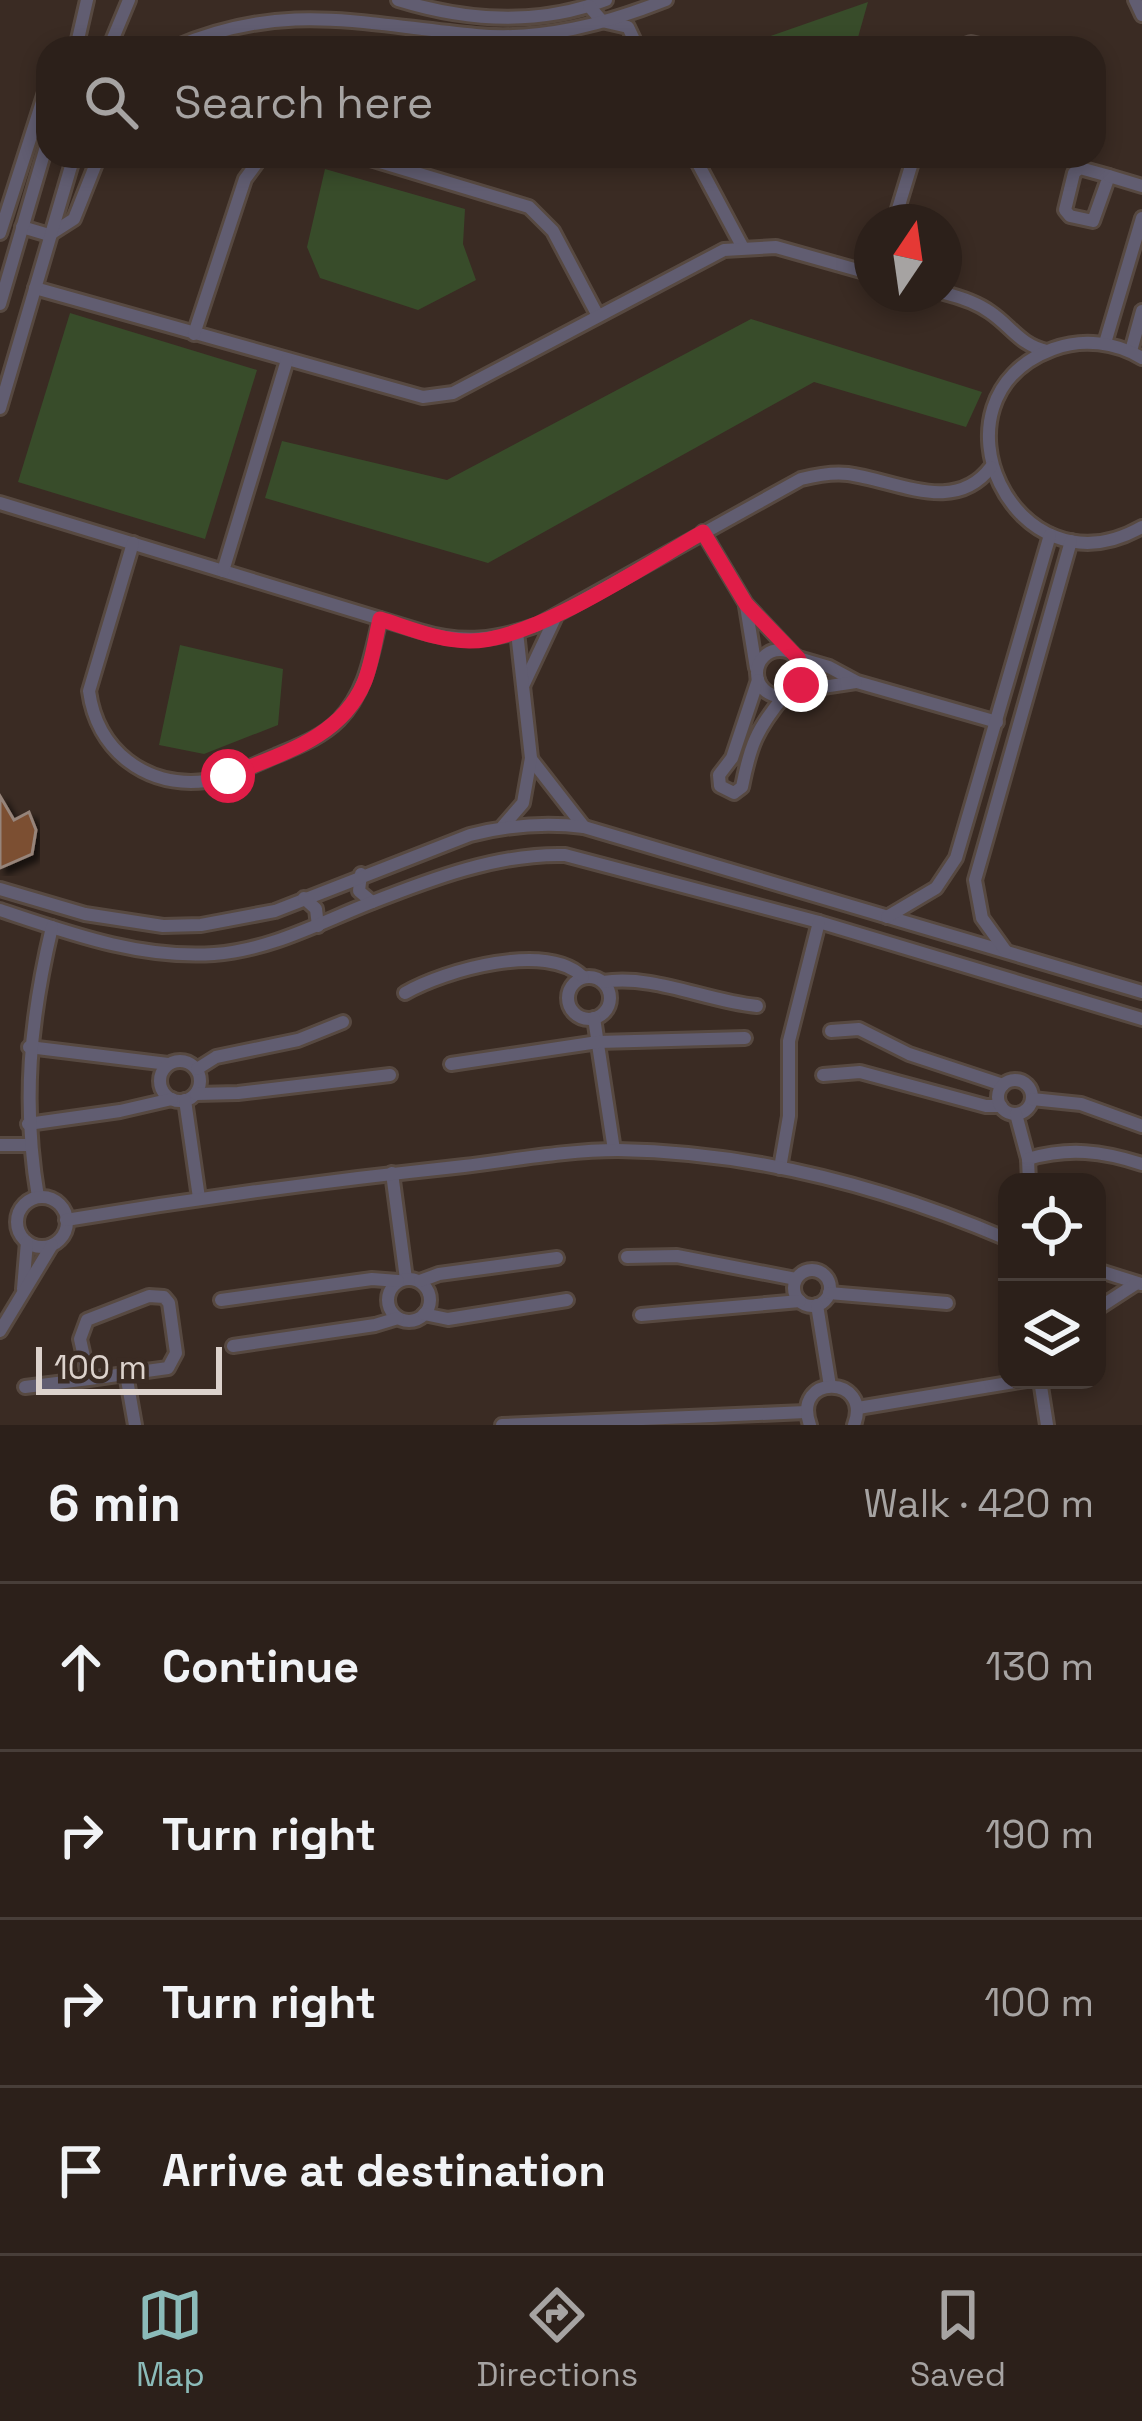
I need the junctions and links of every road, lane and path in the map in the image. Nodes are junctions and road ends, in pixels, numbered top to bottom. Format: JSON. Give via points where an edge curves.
{"nodes":[{"id":1,"x":87,"y":0,"type":"edge"},
{"id":2,"x":112,"y":0,"type":"edge"},
{"id":3,"x":606,"y":0,"type":"edge"},
{"id":4,"x":666,"y":0,"type":"edge"},
{"id":5,"x":1135,"y":0,"type":"edge"},
{"id":6,"x":402,"y":1,"type":"edge"},
{"id":7,"x":319,"y":4,"type":"dead end"},
{"id":8,"x":126,"y":5,"type":"edge"},
{"id":9,"x":274,"y":5,"type":"dead end"},
{"id":10,"x":589,"y":6,"type":"junction"},
{"id":11,"x":640,"y":6,"type":"edge"},
{"id":12,"x":1142,"y":15,"type":"edge"},
{"id":13,"x":401,"y":20,"type":"junction"},
{"id":14,"x":602,"y":21,"type":"junction"},
{"id":15,"x":628,"y":28,"type":"junction"},
{"id":16,"x":79,"y":36,"type":"edge"},
{"id":17,"x":114,"y":36,"type":"edge"},
{"id":18,"x":193,"y":36,"type":"edge"},
{"id":19,"x":632,"y":36,"type":"edge"},
{"id":20,"x":36,"y":120,"type":"edge"},
{"id":21,"x":0,"y":166,"type":"edge"},
{"id":22,"x":40,"y":168,"type":"edge"},
{"id":23,"x":70,"y":168,"type":"edge"},
{"id":24,"x":94,"y":168,"type":"edge"},
{"id":25,"x":253,"y":168,"type":"edge"},
{"id":26,"x":400,"y":168,"type":"edge"},
{"id":27,"x":700,"y":168,"type":"edge"},
{"id":28,"x":910,"y":168,"type":"edge"},
{"id":29,"x":19,"y":172,"type":"junction"},
{"id":30,"x":1109,"y":176,"type":"junction"},
{"id":31,"x":1142,"y":186,"type":"edge"},
{"id":32,"x":899,"y":204,"type":"edge"},
{"id":33,"x":1142,"y":218,"type":"edge"},
{"id":34,"x":22,"y":227,"type":"junction"},
{"id":35,"x":0,"y":233,"type":"edge"},
{"id":36,"x":49,"y":235,"type":"junction"},
{"id":37,"x":742,"y":247,"type":"junction"},
{"id":38,"x":854,"y":269,"type":"edge"},
{"id":39,"x":35,"y":288,"type":"junction"},
{"id":40,"x":962,"y":301,"type":"edge"},
{"id":41,"x":0,"y":304,"type":"edge"},
{"id":42,"x":1142,"y":311,"type":"edge"},
{"id":43,"x":597,"y":314,"type":"junction"},
{"id":44,"x":194,"y":334,"type":"junction"},
{"id":45,"x":1018,"y":340,"type":"junction"},
{"id":46,"x":1106,"y":344,"type":"junction"},
{"id":47,"x":1047,"y":351,"type":"junction"},
{"id":48,"x":1136,"y":355,"type":"edge"},
{"id":49,"x":287,"y":360,"type":"junction"},
{"id":50,"x":1020,"y":368,"type":"junction"},
{"id":51,"x":0,"y":407,"type":"edge"},
{"id":52,"x":991,"y":467,"type":"junction"},
{"id":53,"x":968,"y":489,"type":"junction"},
{"id":54,"x":1003,"y":495,"type":"junction"},
{"id":55,"x":0,"y":502,"type":"edge"},
{"id":56,"x":1140,"y":531,"type":"edge"},
{"id":57,"x":703,"y":532,"type":"junction"},
{"id":58,"x":1050,"y":535,"type":"junction"},
{"id":59,"x":1071,"y":541,"type":"junction"},
{"id":60,"x":133,"y":543,"type":"junction"},
{"id":61,"x":223,"y":571,"type":"junction"},
{"id":62,"x":746,"y":604,"type":"junction"},
{"id":63,"x":556,"y":614,"type":"junction"},
{"id":64,"x":380,"y":619,"type":"junction"},
{"id":65,"x":518,"y":632,"type":"junction"},
{"id":66,"x":795,"y":656,"type":"junction"},
{"id":67,"x":757,"y":676,"type":"junction"},
{"id":68,"x":857,"y":682,"type":"junction"},
{"id":69,"x":523,"y":686,"type":"junction"},
{"id":70,"x":790,"y":693,"type":"junction"},
{"id":71,"x":997,"y":722,"type":"junction"},
{"id":72,"x":531,"y":758,"type":"junction"},
{"id":73,"x":502,"y":827,"type":"junction"},
{"id":74,"x":584,"y":827,"type":"junction"},
{"id":75,"x":361,"y":874,"type":"junction"},
{"id":76,"x":0,"y":889,"type":"edge"},
{"id":77,"x":304,"y":898,"type":"junction"},
{"id":78,"x":372,"y":902,"type":"junction"},
{"id":79,"x":0,"y":910,"type":"edge"},
{"id":80,"x":886,"y":916,"type":"junction"},
{"id":81,"x":820,"y":922,"type":"junction"},
{"id":82,"x":318,"y":926,"type":"junction"},
{"id":83,"x":52,"y":927,"type":"junction"},
{"id":84,"x":1006,"y":951,"type":"junction"},
{"id":85,"x":584,"y":977,"type":"junction"},
{"id":86,"x":603,"y":982,"type":"junction"},
{"id":87,"x":1142,"y":992,"type":"edge"},
{"id":88,"x":405,"y":993,"type":"dead end"},
{"id":89,"x":757,"y":1006,"type":"dead end"},
{"id":90,"x":594,"y":1018,"type":"junction"},
{"id":91,"x":1142,"y":1019,"type":"edge"},
{"id":92,"x":343,"y":1022,"type":"dead end"},
{"id":93,"x":831,"y":1030,"type":"dead end"},
{"id":94,"x":745,"y":1038,"type":"dead end"},
{"id":95,"x":598,"y":1042,"type":"junction"},
{"id":96,"x":29,"y":1047,"type":"junction"},
{"id":97,"x":168,"y":1064,"type":"junction"},
{"id":98,"x":452,"y":1064,"type":"dead end"},
{"id":99,"x":197,"y":1069,"type":"junction"},
{"id":100,"x":823,"y":1075,"type":"dead end"},
{"id":101,"x":390,"y":1076,"type":"dead end"},
{"id":102,"x":1003,"y":1085,"type":"junction"},
{"id":103,"x":185,"y":1098,"type":"junction"},
{"id":104,"x":1032,"y":1100,"type":"junction"},
{"id":105,"x":1001,"y":1106,"type":"junction"},
{"id":106,"x":1016,"y":1114,"type":"junction"},
{"id":107,"x":28,"y":1124,"type":"junction"},
{"id":108,"x":1142,"y":1126,"type":"edge"},
{"id":109,"x":0,"y":1145,"type":"edge"},
{"id":110,"x":30,"y":1145,"type":"junction"},
{"id":111,"x":614,"y":1150,"type":"junction"},
{"id":112,"x":1028,"y":1159,"type":"junction"},
{"id":113,"x":1142,"y":1164,"type":"edge"},
{"id":114,"x":780,"y":1168,"type":"junction"},
{"id":115,"x":392,"y":1173,"type":"junction"},
{"id":116,"x":1029,"y":1173,"type":"edge"},
{"id":117,"x":38,"y":1198,"type":"junction"},
{"id":118,"x":200,"y":1198,"type":"junction"},
{"id":119,"x":66,"y":1220,"type":"junction"},
{"id":120,"x":0,"y":1223,"type":"edge"},
{"id":121,"x":17,"y":1223,"type":"junction"},
{"id":122,"x":998,"y":1236,"type":"edge"},
{"id":123,"x":27,"y":1242,"type":"junction"},
{"id":124,"x":53,"y":1244,"type":"junction"},
{"id":125,"x":627,"y":1257,"type":"dead end"},
{"id":126,"x":557,"y":1258,"type":"dead end"},
{"id":127,"x":1106,"y":1273,"type":"edge"},
{"id":128,"x":796,"y":1279,"type":"junction"},
{"id":129,"x":408,"y":1280,"type":"junction"},
{"id":130,"x":1140,"y":1284,"type":"edge"},
{"id":131,"x":23,"y":1291,"type":"junction"},
{"id":132,"x":829,"y":1293,"type":"junction"},
{"id":133,"x":221,"y":1300,"type":"dead end"},
{"id":134,"x":568,"y":1300,"type":"dead end"},
{"id":135,"x":800,"y":1301,"type":"junction"},
{"id":136,"x":947,"y":1303,"type":"dead end"},
{"id":137,"x":817,"y":1305,"type":"junction"},
{"id":138,"x":1106,"y":1305,"type":"edge"},
{"id":139,"x":424,"y":1314,"type":"junction"},
{"id":140,"x":641,"y":1315,"type":"dead end"},
{"id":141,"x":398,"y":1318,"type":"junction"},
{"id":142,"x":0,"y":1331,"type":"edge"},
{"id":143,"x":233,"y":1346,"type":"dead end"},
{"id":144,"x":126,"y":1374,"type":"junction"},
{"id":145,"x":89,"y":1379,"type":"junction"},
{"id":146,"x":998,"y":1385,"type":"edge"},
{"id":147,"x":830,"y":1386,"type":"junction"},
{"id":148,"x":26,"y":1388,"type":"dead end"},
{"id":149,"x":1041,"y":1389,"type":"edge"},
{"id":150,"x":858,"y":1408,"type":"junction"},
{"id":151,"x":808,"y":1419,"type":"edge"},
{"id":152,"x":629,"y":1423,"type":"edge"},
{"id":153,"x":135,"y":1425,"type":"edge"},
{"id":154,"x":502,"y":1425,"type":"edge"},
{"id":155,"x":854,"y":1425,"type":"edge"},
{"id":156,"x":1047,"y":1425,"type":"edge"}],
"edges":[{"from":1,"to":16,"type":"street"},
{"from":2,"to":8,"type":"street"},
{"from":3,"to":10,"type":"street"},
{"from":4,"to":11,"type":"street"},
{"from":5,"to":12,"type":"street"},
{"from":6,"to":10,"type":"street","via":[[517,18]]},
{"from":6,"to":13,"type":"street"},
{"from":7,"to":13,"type":"street"},
{"from":8,"to":17,"type":"street"},
{"from":9,"to":18,"type":"street"},
{"from":10,"to":14,"type":"street"},
{"from":11,"to":14,"type":"street"},
{"from":11,"to":15,"type":"street"},
{"from":13,"to":14,"type":"street","via":[[511,36]]},
{"from":14,"to":15,"type":"street"},
{"from":15,"to":19,"type":"street"},
{"from":20,"to":29,"type":"street"},
{"from":21,"to":29,"type":"street"},
{"from":22,"to":34,"type":"street"},
{"from":23,"to":36,"type":"street"},
{"from":24,"to":36,"type":"street","via":[[74,219]]},
{"from":25,"to":44,"type":"street"},
{"from":26,"to":43,"type":"street","via":[[529,207],[553,230]]},
{"from":27,"to":37,"type":"street"},
{"from":28,"to":32,"type":"street"},
{"from":29,"to":35,"type":"street"},
{"from":30,"to":30,"type":"street","via":[[1076,169],[1066,213],[1096,220]]},
{"from":30,"to":31,"type":"street"},
{"from":33,"to":46,"type":"street"},
{"from":34,"to":36,"type":"street"},
{"from":34,"to":41,"type":"street"},
{"from":36,"to":39,"type":"street"},
{"from":37,"to":38,"type":"street","via":[[792,250]]},
{"from":37,"to":43,"type":"street","via":[[706,256]]},
{"from":39,"to":44,"type":"street"},
{"from":39,"to":51,"type":"street"},
{"from":40,"to":45,"type":"street","via":[[993,314]]},
{"from":42,"to":48,"type":"street"},
{"from":43,"to":49,"type":"street","via":[[438,397]]},
{"from":44,"to":49,"type":"street"},
{"from":45,"to":47,"type":"street"},
{"from":45,"to":50,"type":"street"},
{"from":46,"to":47,"type":"street"},
{"from":46,"to":48,"type":"street"},
{"from":47,"to":50,"type":"street"},
{"from":49,"to":61,"type":"street"},
{"from":50,"to":52,"type":"street","via":[[992,413]]},
{"from":52,"to":53,"type":"street"},
{"from":52,"to":54,"type":"street"},
{"from":53,"to":54,"type":"street"},
{"from":53,"to":57,"type":"street","via":[[946,494],[821,474]]},
{"from":54,"to":58,"type":"street"},
{"from":55,"to":60,"type":"street"},
{"from":56,"to":59,"type":"street"},
{"from":57,"to":62,"type":"street"},
{"from":57,"to":63,"type":"street"},
{"from":58,"to":59,"type":"street"},
{"from":58,"to":71,"type":"street"},
{"from":59,"to":84,"type":"street","via":[[976,880],[982,917]]},
{"from":60,"to":61,"type":"street"},
{"from":60,"to":64,"type":"street","via":[[89,691],[102,737],[160,776],[228,776],[320,736],[366,680]]},
{"from":61,"to":64,"type":"street"},
{"from":62,"to":66,"type":"street"},
{"from":62,"to":67,"type":"street"},
{"from":63,"to":65,"type":"street"},
{"from":63,"to":69,"type":"street"},
{"from":64,"to":65,"type":"street","via":[[468,641]]},
{"from":65,"to":69,"type":"street"},
{"from":66,"to":67,"type":"street","via":[[770,652]]},
{"from":66,"to":68,"type":"street"},
{"from":66,"to":70,"type":"street","via":[[803,678]]},
{"from":67,"to":70,"type":"street","via":[[768,693]]},
{"from":67,"to":70,"type":"street","via":[[738,761]]},
{"from":68,"to":70,"type":"street"},
{"from":68,"to":71,"type":"street"},
{"from":69,"to":72,"type":"street"},
{"from":71,"to":80,"type":"street","via":[[948,874],[922,900]]},
{"from":72,"to":73,"type":"street","via":[[523,803]]},
{"from":72,"to":74,"type":"street"},
{"from":73,"to":74,"type":"street"},
{"from":73,"to":75,"type":"street"},
{"from":74,"to":80,"type":"street"},
{"from":75,"to":77,"type":"street"},
{"from":75,"to":78,"type":"street","via":[[359,891]]},
{"from":76,"to":77,"type":"street","via":[[163,926],[238,920]]},
{"from":77,"to":82,"type":"street"},
{"from":78,"to":81,"type":"street","via":[[506,859],[565,855]]},
{"from":78,"to":82,"type":"street"},
{"from":79,"to":83,"type":"street"},
{"from":80,"to":84,"type":"street"},
{"from":81,"to":91,"type":"street"},
{"from":81,"to":114,"type":"street","via":[[789,1041]]},
{"from":82,"to":83,"type":"street","via":[[252,947],[184,955]]},
{"from":83,"to":96,"type":"street"},
{"from":84,"to":87,"type":"street"},
{"from":85,"to":86,"type":"street"},
{"from":85,"to":88,"type":"street","via":[[564,963],[537,960],[450,973]]},
{"from":85,"to":90,"type":"street","via":[[568,1003],[578,1016]]},
{"from":86,"to":89,"type":"street","via":[[635,980]]},
{"from":86,"to":90,"type":"street","via":[[609,1006]]},
{"from":90,"to":95,"type":"street"},
{"from":92,"to":99,"type":"street"},
{"from":93,"to":102,"type":"street","via":[[860,1029]]},
{"from":94,"to":95,"type":"street"},
{"from":95,"to":98,"type":"street"},
{"from":95,"to":111,"type":"street"},
{"from":96,"to":97,"type":"street"},
{"from":96,"to":107,"type":"street"},
{"from":97,"to":99,"type":"street","via":[[187,1061]]},
{"from":97,"to":103,"type":"street","via":[[160,1083]]},
{"from":99,"to":103,"type":"street","via":[[201,1081]]},
{"from":100,"to":105,"type":"street","via":[[860,1072]]},
{"from":101,"to":103,"type":"street"},
{"from":102,"to":104,"type":"street","via":[[1023,1082]]},
{"from":102,"to":105,"type":"street"},
{"from":103,"to":107,"type":"street"},
{"from":103,"to":118,"type":"street"},
{"from":104,"to":106,"type":"street"},
{"from":104,"to":108,"type":"street","via":[[1082,1104]]},
{"from":105,"to":106,"type":"street"},
{"from":106,"to":112,"type":"street"},
{"from":107,"to":110,"type":"street"},
{"from":109,"to":110,"type":"street"},
{"from":110,"to":117,"type":"street"},
{"from":111,"to":114,"type":"street"},
{"from":111,"to":115,"type":"street"},
{"from":112,"to":113,"type":"street","via":[[1091,1150]]},
{"from":112,"to":116,"type":"street"},
{"from":114,"to":122,"type":"street","via":[[902,1199]]},
{"from":115,"to":118,"type":"street"},
{"from":115,"to":129,"type":"street"},
{"from":117,"to":119,"type":"street","via":[[57,1203]]},
{"from":117,"to":121,"type":"street","via":[[22,1207]]},
{"from":118,"to":119,"type":"street"},
{"from":119,"to":124,"type":"street"},
{"from":120,"to":121,"type":"street"},
{"from":121,"to":123,"type":"street"},
{"from":123,"to":124,"type":"street"},
{"from":123,"to":131,"type":"street"},
{"from":124,"to":131,"type":"street"},
{"from":125,"to":128,"type":"street","via":[[677,1256]]},
{"from":126,"to":129,"type":"street"},
{"from":127,"to":130,"type":"street"},
{"from":128,"to":132,"type":"street","via":[[808,1270],[822,1273]]},
{"from":128,"to":135,"type":"street"},
{"from":129,"to":133,"type":"street"},
{"from":129,"to":139,"type":"street","via":[[430,1300]]},
{"from":129,"to":141,"type":"street","via":[[387,1300]]},
{"from":130,"to":138,"type":"street"},
{"from":131,"to":142,"type":"street"},
{"from":132,"to":136,"type":"street"},
{"from":132,"to":137,"type":"street"},
{"from":134,"to":139,"type":"street","via":[[448,1319]]},
{"from":135,"to":137,"type":"street"},
{"from":135,"to":140,"type":"street"},
{"from":137,"to":147,"type":"street"},
{"from":139,"to":141,"type":"street"},
{"from":141,"to":143,"type":"street"},
{"from":144,"to":145,"type":"street"},
{"from":144,"to":145,"type":"street","via":[[173,1362],[164,1297],[86,1320],[80,1339]]},
{"from":144,"to":153,"type":"street"},
{"from":145,"to":148,"type":"street"},
{"from":146,"to":150,"type":"street"},
{"from":147,"to":150,"type":"street","via":[[853,1396]]},
{"from":147,"to":151,"type":"street","via":[[812,1394]]},
{"from":149,"to":156,"type":"street"},
{"from":150,"to":155,"type":"street"},
{"from":151,"to":152,"type":"street"},
{"from":152,"to":154,"type":"street"}]}
